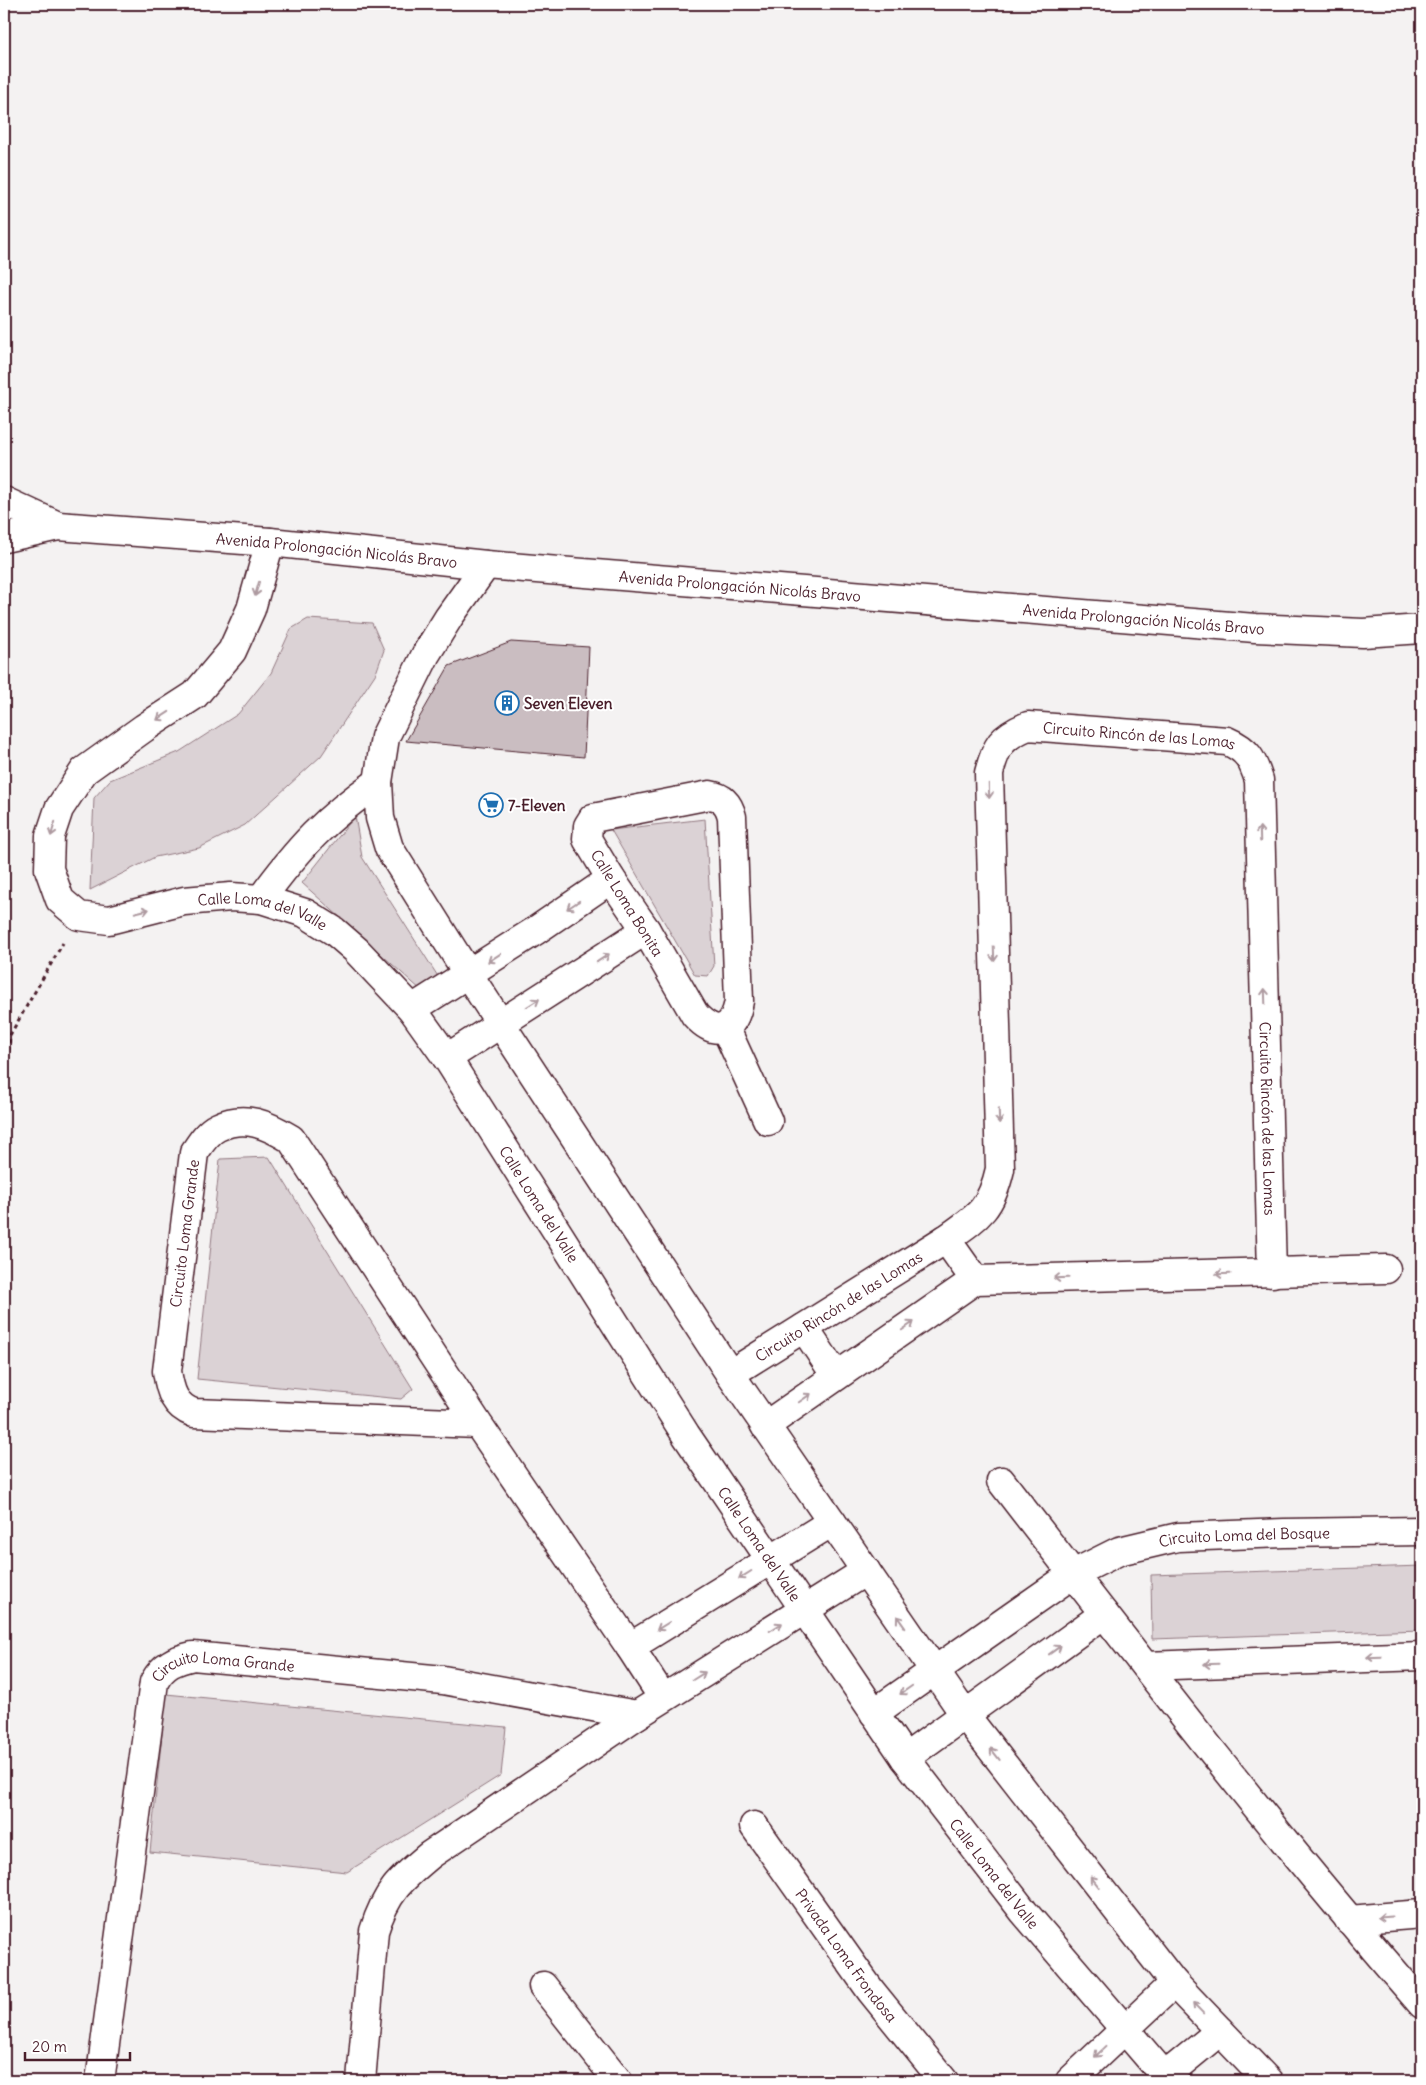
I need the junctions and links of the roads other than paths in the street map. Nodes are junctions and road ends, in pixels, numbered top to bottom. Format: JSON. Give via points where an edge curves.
{"nodes":[{"id":1,"x":4,"y":501,"type":"edge"},
{"id":2,"x":58,"y":526,"type":"junction"},
{"id":3,"x":4,"y":538,"type":"edge"},
{"id":4,"x":270,"y":542,"type":"junction"},
{"id":5,"x":486,"y":564,"type":"junction"},
{"id":6,"x":1422,"y":629,"type":"edge"},
{"id":7,"x":378,"y":782,"type":"junction"},
{"id":8,"x":611,"y":879,"type":"junction"},
{"id":9,"x":261,"y":899,"type":"junction"},
{"id":10,"x":646,"y":930,"type":"junction"},
{"id":11,"x":468,"y":974,"type":"junction"},
{"id":12,"x":412,"y":1009,"type":"junction"},
{"id":13,"x":501,"y":1023,"type":"junction"},
{"id":14,"x":725,"y":1027,"type":"junction"},
{"id":15,"x":448,"y":1058,"type":"junction"},
{"id":16,"x":768,"y":1121,"type":"dead end"},
{"id":17,"x":946,"y":1239,"type":"junction"},
{"id":18,"x":1386,"y":1270,"type":"dead end"},
{"id":19,"x":1272,"y":1273,"type":"junction"},
{"id":20,"x":975,"y":1280,"type":"junction"},
{"id":21,"x":804,"y":1328,"type":"junction"},
{"id":22,"x":730,"y":1374,"type":"junction"},
{"id":23,"x":836,"y":1376,"type":"junction"},
{"id":24,"x":478,"y":1424,"type":"junction"},
{"id":25,"x":765,"y":1426,"type":"junction"},
{"id":26,"x":1001,"y":1481,"type":"dead end"},
{"id":27,"x":832,"y":1522,"type":"junction"},
{"id":28,"x":1422,"y":1531,"type":"edge"},
{"id":29,"x":770,"y":1559,"type":"junction"},
{"id":30,"x":866,"y":1571,"type":"junction"},
{"id":31,"x":1073,"y":1574,"type":"junction"},
{"id":32,"x":804,"y":1610,"type":"junction"},
{"id":33,"x":1104,"y":1614,"type":"junction"},
{"id":34,"x":630,"y":1647,"type":"junction"},
{"id":35,"x":1422,"y":1656,"type":"edge"},
{"id":36,"x":1145,"y":1666,"type":"junction"},
{"id":37,"x":934,"y":1670,"type":"junction"},
{"id":38,"x":663,"y":1698,"type":"junction"},
{"id":39,"x":874,"y":1713,"type":"junction"},
{"id":40,"x":637,"y":1715,"type":"junction"},
{"id":41,"x":965,"y":1715,"type":"junction"},
{"id":42,"x":905,"y":1758,"type":"junction"},
{"id":43,"x":754,"y":1826,"type":"dead end"},
{"id":44,"x":1422,"y":1914,"type":"edge"},
{"id":45,"x":1348,"y":1920,"type":"junction"},
{"id":46,"x":1174,"y":1982,"type":"junction"},
{"id":47,"x":543,"y":1986,"type":"dead end"},
{"id":48,"x":1422,"y":2004,"type":"edge"},
{"id":49,"x":1124,"y":2030,"type":"junction"},
{"id":50,"x":1220,"y":2031,"type":"junction"},
{"id":51,"x":1164,"y":2080,"type":"edge"},
{"id":52,"x":100,"y":2081,"type":"edge"},
{"id":53,"x":361,"y":2081,"type":"edge"},
{"id":54,"x":618,"y":2081,"type":"edge"},
{"id":55,"x":944,"y":2081,"type":"edge"},
{"id":56,"x":1070,"y":2081,"type":"edge"},
{"id":57,"x":1268,"y":2081,"type":"edge"}],
"edges":[{"from":1,"to":2,"type":"street","name":"Avenida Prolongación Nicolás Bravo"},
{"from":2,"to":3,"type":"street","name":"Avenida Prolongación Nicolás Bravo"},
{"from":2,"to":4,"type":"street","name":"Avenida Prolongación Nicolás Bravo"},
{"from":4,"to":5,"type":"street","name":"Avenida Prolongación Nicolás Bravo"},
{"from":4,"to":9,"type":"street","name":"Calle Loma del Valle","one_way":true,"via":[[252,610],[232,651],[195,695],[84,771],[59,809],[50,836],[49,869],[60,900],[79,916],[109,920],[184,901],[231,897]]},
{"from":5,"to":6,"type":"street","name":"Avenida Prolongación Nicolás Bravo","via":[[1255,628],[1363,634]]},
{"from":5,"to":7,"type":"street","via":[[444,625],[403,697],[385,737]]},
{"from":7,"to":9,"type":"street","via":[[312,834]]},
{"from":7,"to":11,"type":"street","via":[[380,818],[389,848]]},
{"from":8,"to":10,"type":"street","name":"Calle Loma Bonita"},
{"from":8,"to":11,"type":"street","one_way":true},
{"from":8,"to":14,"type":"street","name":"Calle Loma Bonita","via":[[587,839],[588,826],[593,818],[710,794],[718,796],[730,808],[739,1001],[737,1014]]},
{"from":9,"to":12,"type":"street","name":"Calle Loma del Valle","via":[[305,914],[334,931]]},
{"from":13,"to":10,"type":"street","one_way":true},
{"from":10,"to":14,"type":"street","name":"Calle Loma Bonita","via":[[695,1015],[711,1028]]},
{"from":11,"to":12,"type":"street"},
{"from":11,"to":13,"type":"street"},
{"from":12,"to":15,"type":"street","name":"Calle Loma del Valle"},
{"from":13,"to":15,"type":"street"},
{"from":13,"to":22,"type":"street"},
{"from":14,"to":16,"type":"street"},
{"from":15,"to":29,"type":"street","name":"Calle Loma del Valle","via":[[686,1435]]},
{"from":19,"to":17,"type":"street","name":"Circuito Rincón de las Lomas","one_way":true,"via":[[1259,780],[1253,761],[1241,747],[1211,738],[1028,726],[1010,734],[993,757],[989,773],[1000,1170],[987,1206]]},
{"from":17,"to":20,"type":"street"},
{"from":17,"to":21,"type":"street","name":"Circuito Rincón de las Lomas"},
{"from":18,"to":19,"type":"street"},
{"from":19,"to":20,"type":"street","one_way":true},
{"from":23,"to":20,"type":"street","one_way":true},
{"from":21,"to":22,"type":"street","name":"Circuito Rincón de las Lomas"},
{"from":21,"to":23,"type":"street"},
{"from":22,"to":25,"type":"street"},
{"from":25,"to":23,"type":"street","one_way":true},
{"from":24,"to":24,"type":"street","name":"Circuito Loma Grande","via":[[194,1413],[179,1406],[169,1386],[168,1371],[194,1153],[207,1136],[217,1127],[242,1120],[265,1124],[291,1139]]},
{"from":24,"to":34,"type":"street","name":"Circuito Loma Grande"},
{"from":25,"to":27,"type":"street"},
{"from":26,"to":31,"type":"street"},
{"from":27,"to":29,"type":"street"},
{"from":27,"to":30,"type":"street"},
{"from":28,"to":31,"type":"street","name":"Circuito Loma del Bosque","via":[[1178,1537],[1119,1551]]},
{"from":29,"to":32,"type":"street","name":"Calle Loma del Valle"},
{"from":29,"to":34,"type":"street","one_way":true},
{"from":30,"to":32,"type":"street"},
{"from":37,"to":30,"type":"street","one_way":true},
{"from":31,"to":33,"type":"street"},
{"from":31,"to":37,"type":"street","name":"Circuito Loma del Bosque"},
{"from":38,"to":32,"type":"street","one_way":true},
{"from":32,"to":39,"type":"street","name":"Calle Loma del Valle"},
{"from":33,"to":36,"type":"street"},
{"from":41,"to":33,"type":"street","one_way":true},
{"from":34,"to":38,"type":"street","name":"Circuito Loma Grande"},
{"from":35,"to":36,"type":"street","one_way":true},
{"from":36,"to":45,"type":"street"},
{"from":37,"to":39,"type":"street","name":"Circuito Loma del Bosque","one_way":true},
{"from":37,"to":41,"type":"street"},
{"from":38,"to":40,"type":"street"},
{"from":39,"to":42,"type":"street","name":"Calle Loma del Valle"},
{"from":40,"to":52,"type":"street","name":"Circuito Loma Grande","via":[[443,1680],[193,1656],[167,1665],[154,1682]]},
{"from":40,"to":53,"type":"street","via":[[430,1855],[403,1877],[388,1896],[374,1931]]},
{"from":41,"to":42,"type":"street"},
{"from":46,"to":41,"type":"street","one_way":true},
{"from":42,"to":49,"type":"street","name":"Calle Loma del Valle","via":[[1024,1912]]},
{"from":43,"to":55,"type":"street","name":"Privada Loma Frondosa","via":[[871,1991]]},
{"from":44,"to":45,"type":"street","one_way":true},
{"from":45,"to":48,"type":"street"},
{"from":46,"to":49,"type":"street"},
{"from":50,"to":46,"type":"street","one_way":true},
{"from":47,"to":54,"type":"street"},
{"from":49,"to":51,"type":"street","name":"Calle Loma del Valle"},
{"from":49,"to":56,"type":"street","one_way":true},
{"from":50,"to":51,"type":"street"},
{"from":50,"to":57,"type":"street"}]}
